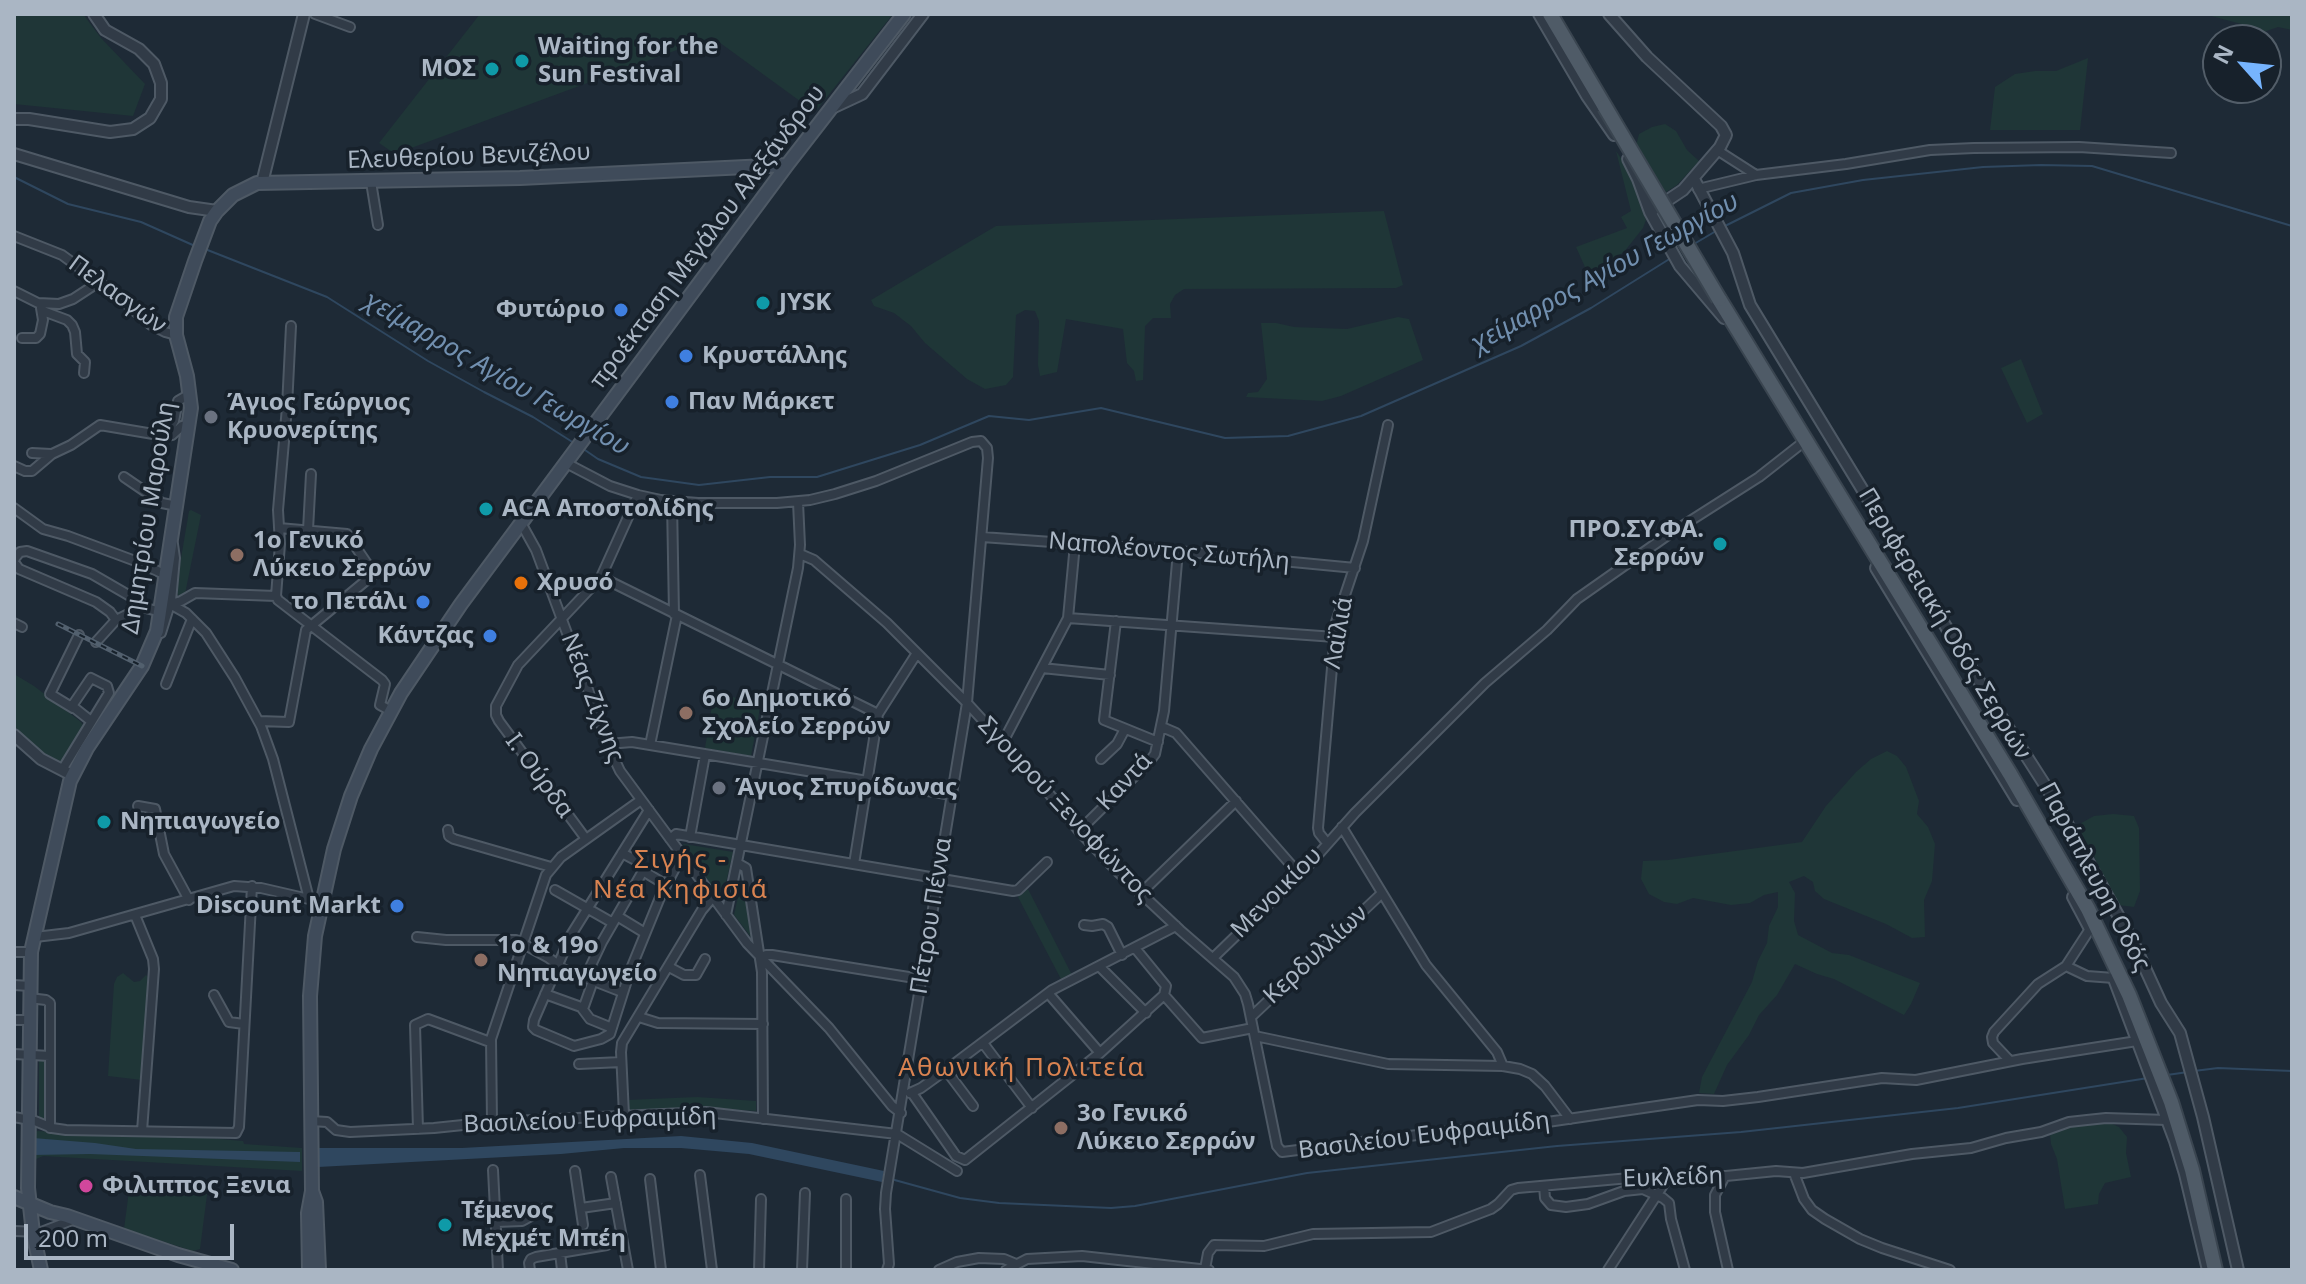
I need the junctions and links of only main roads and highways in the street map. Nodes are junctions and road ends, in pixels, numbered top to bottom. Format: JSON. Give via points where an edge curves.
{"nodes":[{"id":1,"x":904,"y":14,"type":"edge"},
{"id":2,"x":1551,"y":14,"type":"edge"},
{"id":3,"x":787,"y":165,"type":"junction"},
{"id":4,"x":195,"y":261,"type":"joint"},
{"id":5,"x":28,"y":1169,"type":"junction"},
{"id":6,"x":15,"y":1184,"type":"edge"},
{"id":7,"x":14,"y":1197,"type":"edge"},
{"id":8,"x":28,"y":1198,"type":"junction"},
{"id":9,"x":201,"y":1266,"type":"edge"},
{"id":10,"x":310,"y":1268,"type":"edge"},
{"id":11,"x":41,"y":1270,"type":"edge"},
{"id":12,"x":232,"y":1270,"type":"edge"},
{"id":13,"x":2215,"y":1270,"type":"edge"}],
"edges":[{"from":1,"to":3,"type":"main road","name":"προέκταση Μεγάλου Αλεξάνδρου"},
{"from":2,"to":13,"type":"main road","name":"Περιφερειακή Οδός Σερρών","bridge":true,"via":[[2058,853],[2120,974],[2171,1102]]},
{"from":3,"to":4,"type":"main road","name":"Ελευθερίου Βενιζέλου","via":[[252,184],[227,199],[214,216]]},
{"from":3,"to":10,"type":"main road","name":"προέκταση Μεγάλου Αλεξάνδρου","via":[[430,648],[363,767],[315,901],[310,996],[311,1186],[316,1202]]},
{"from":4,"to":5,"type":"main road","name":"Δημητρίου Μαρούλη","via":[[177,312],[176,335],[190,394],[189,424],[166,575],[166,608],[142,666],[67,773],[31,952]]},
{"from":5,"to":6,"type":"main road"},
{"from":5,"to":8,"type":"main road"},
{"from":6,"to":8,"type":"main road"},
{"from":7,"to":8,"type":"main road"},
{"from":8,"to":9,"type":"main road"},
{"from":8,"to":11,"type":"main road"},
{"from":9,"to":12,"type":"main road"}]}
